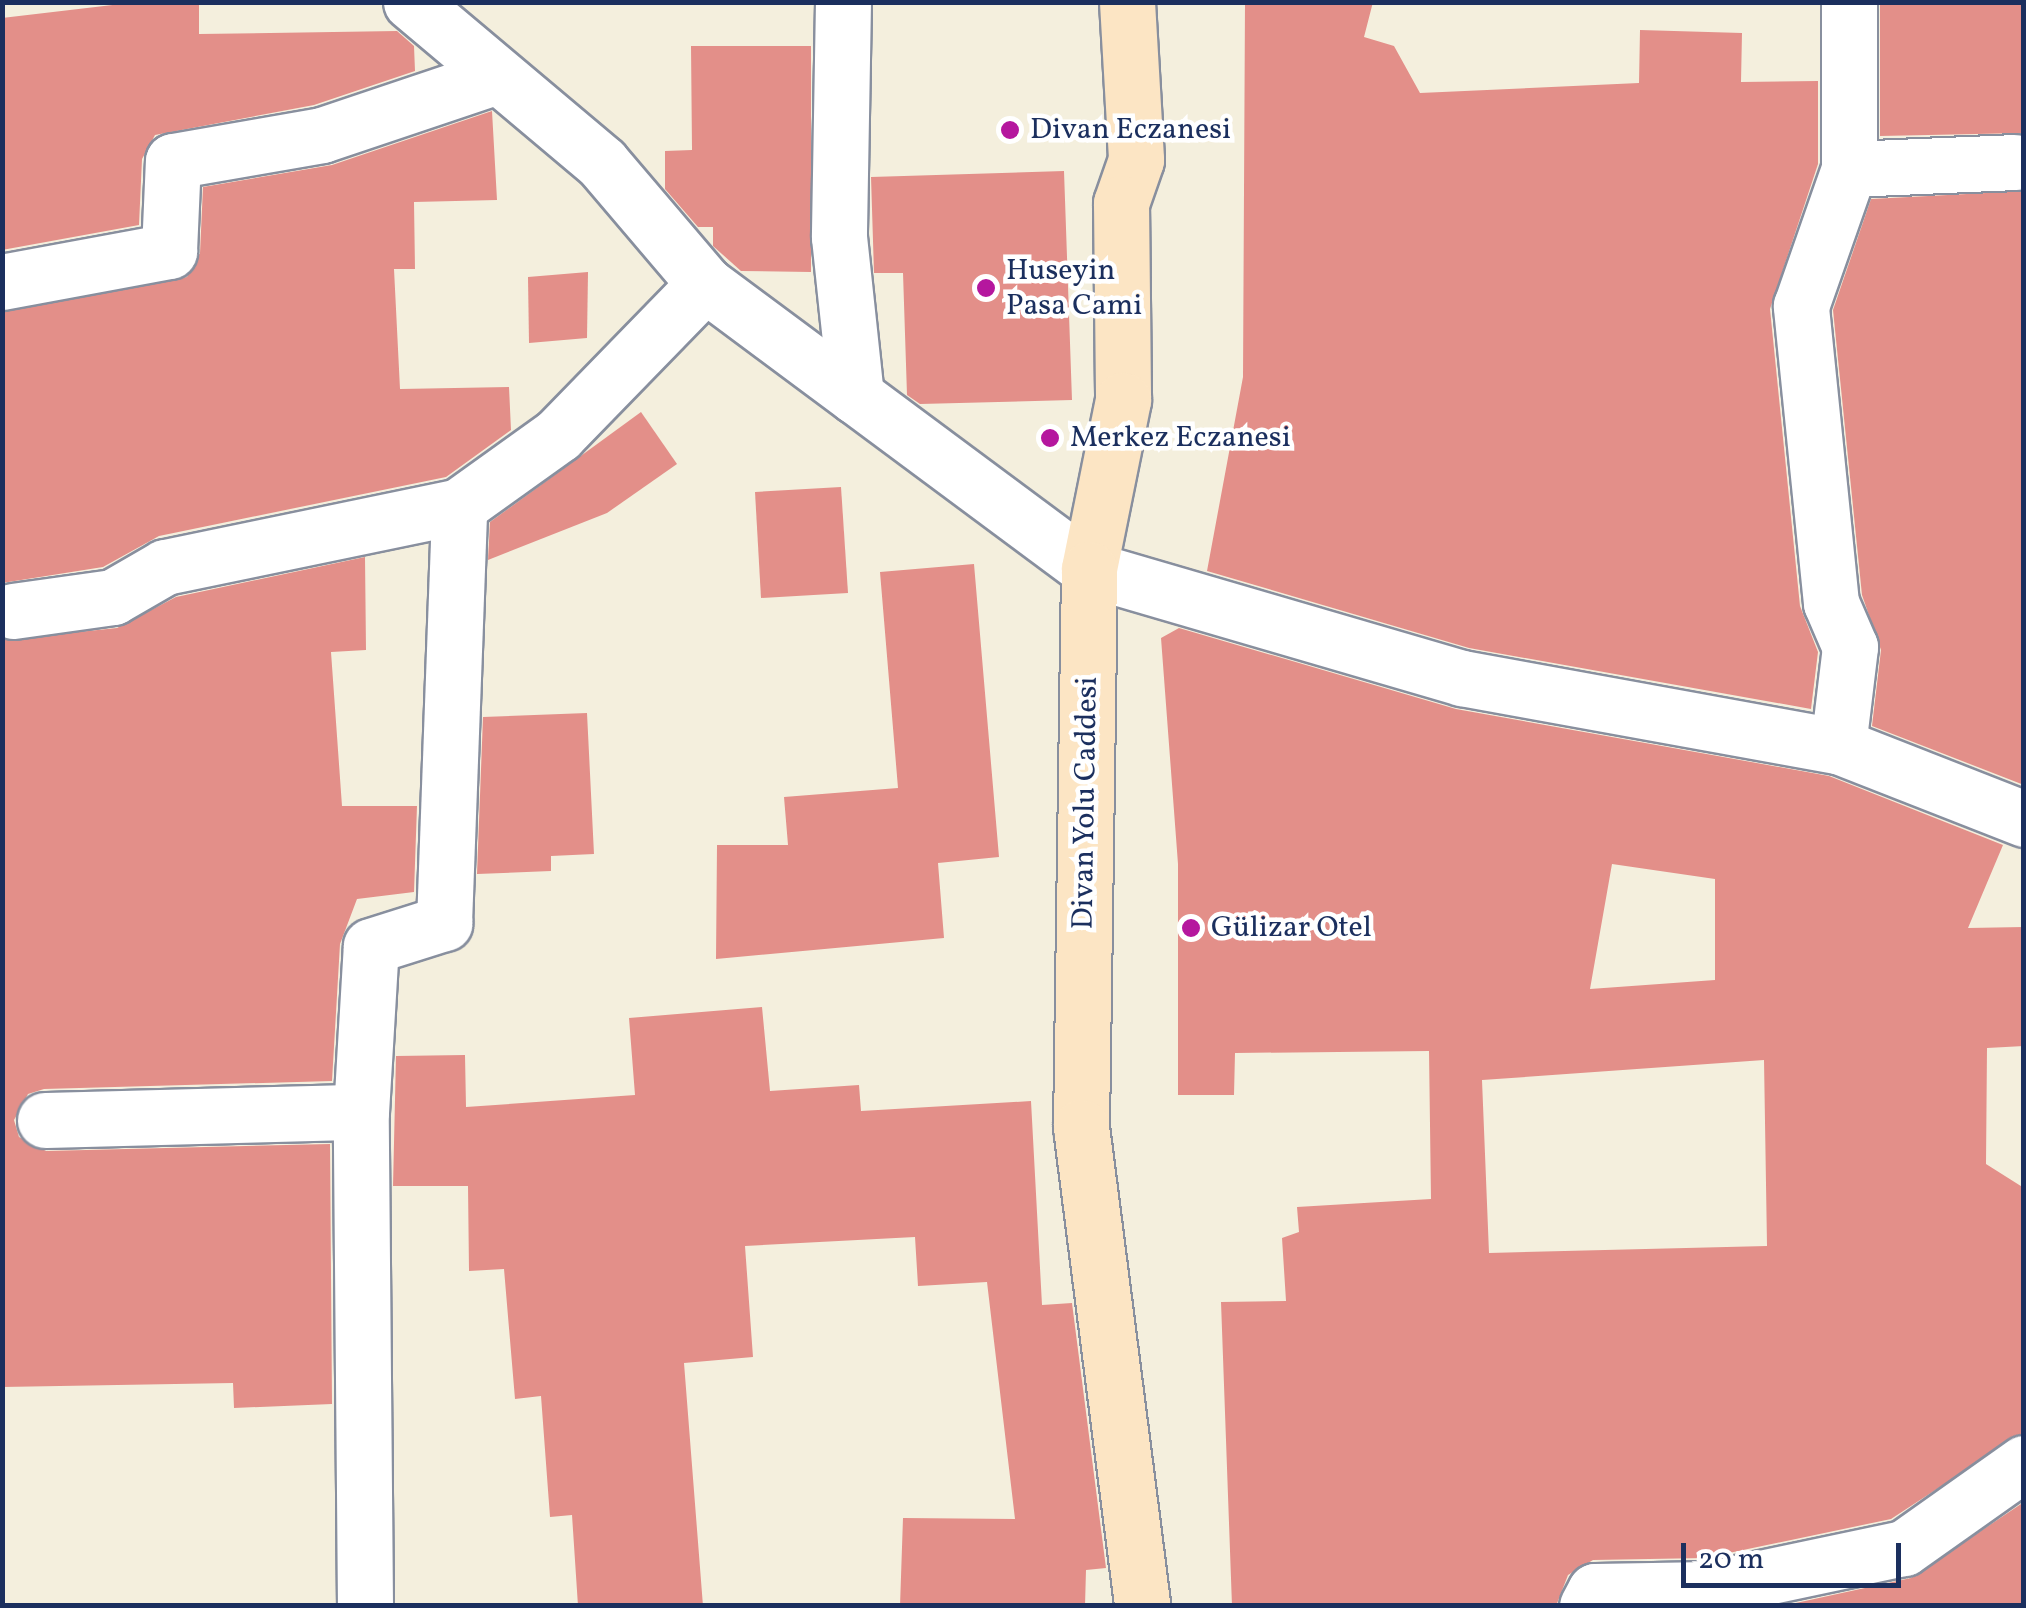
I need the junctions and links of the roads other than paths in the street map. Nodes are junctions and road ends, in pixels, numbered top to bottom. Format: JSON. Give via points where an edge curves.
{"nodes":[{"id":1,"x":411,"y":2,"type":"edge"},
{"id":2,"x":843,"y":2,"type":"edge"},
{"id":3,"x":1127,"y":2,"type":"edge"},
{"id":4,"x":1849,"y":2,"type":"edge"},
{"id":5,"x":494,"y":77,"type":"junction"},
{"id":6,"x":2015,"y":162,"type":"dead end"},
{"id":7,"x":1849,"y":170,"type":"junction"},
{"id":8,"x":2,"y":282,"type":"edge"},
{"id":9,"x":705,"y":284,"type":"junction"},
{"id":10,"x":856,"y":396,"type":"junction"},
{"id":11,"x":460,"y":506,"type":"junction"},
{"id":12,"x":1089,"y":569,"type":"junction"},
{"id":13,"x":13,"y":611,"type":"dead end"},
{"id":14,"x":1838,"y":746,"type":"junction"},
{"id":15,"x":2024,"y":819,"type":"edge"},
{"id":16,"x":361,"y":1112,"type":"junction"},
{"id":17,"x":45,"y":1120,"type":"dead end"},
{"id":18,"x":2024,"y":1463,"type":"edge"},
{"id":19,"x":365,"y":1606,"type":"edge"},
{"id":20,"x":1142,"y":1606,"type":"edge"},
{"id":21,"x":1587,"y":1606,"type":"edge"}],
"edges":[{"from":1,"to":5,"type":"street"},
{"from":2,"to":10,"type":"street","via":[[838,237]]},
{"from":3,"to":12,"type":"main road","name":"Divan Yolu Caddesi","via":[[1136,160],[1121,203],[1124,400]]},
{"from":4,"to":7,"type":"street"},
{"from":5,"to":8,"type":"street","via":[[322,135],[173,161],[169,251]]},
{"from":5,"to":9,"type":"street","via":[[602,163]]},
{"from":6,"to":7,"type":"street"},
{"from":7,"to":14,"type":"street","via":[[1802,306],[1831,603],[1850,646]]},
{"from":9,"to":10,"type":"street"},
{"from":9,"to":11,"type":"street","via":[[558,436]]},
{"from":10,"to":12,"type":"street"},
{"from":11,"to":13,"type":"street","via":[[165,567],[113,597]]},
{"from":11,"to":16,"type":"street","via":[[444,923],[371,946]]},
{"from":12,"to":14,"type":"street","via":[[1462,678]]},
{"from":12,"to":20,"type":"main road","name":"Divan Yolu Caddesi","via":[[1081,1127]]},
{"from":14,"to":15,"type":"street"},
{"from":16,"to":17,"type":"street"},
{"from":16,"to":19,"type":"street"},
{"from":18,"to":21,"type":"street","via":[[1904,1548],[1709,1588],[1595,1590]]}]}
